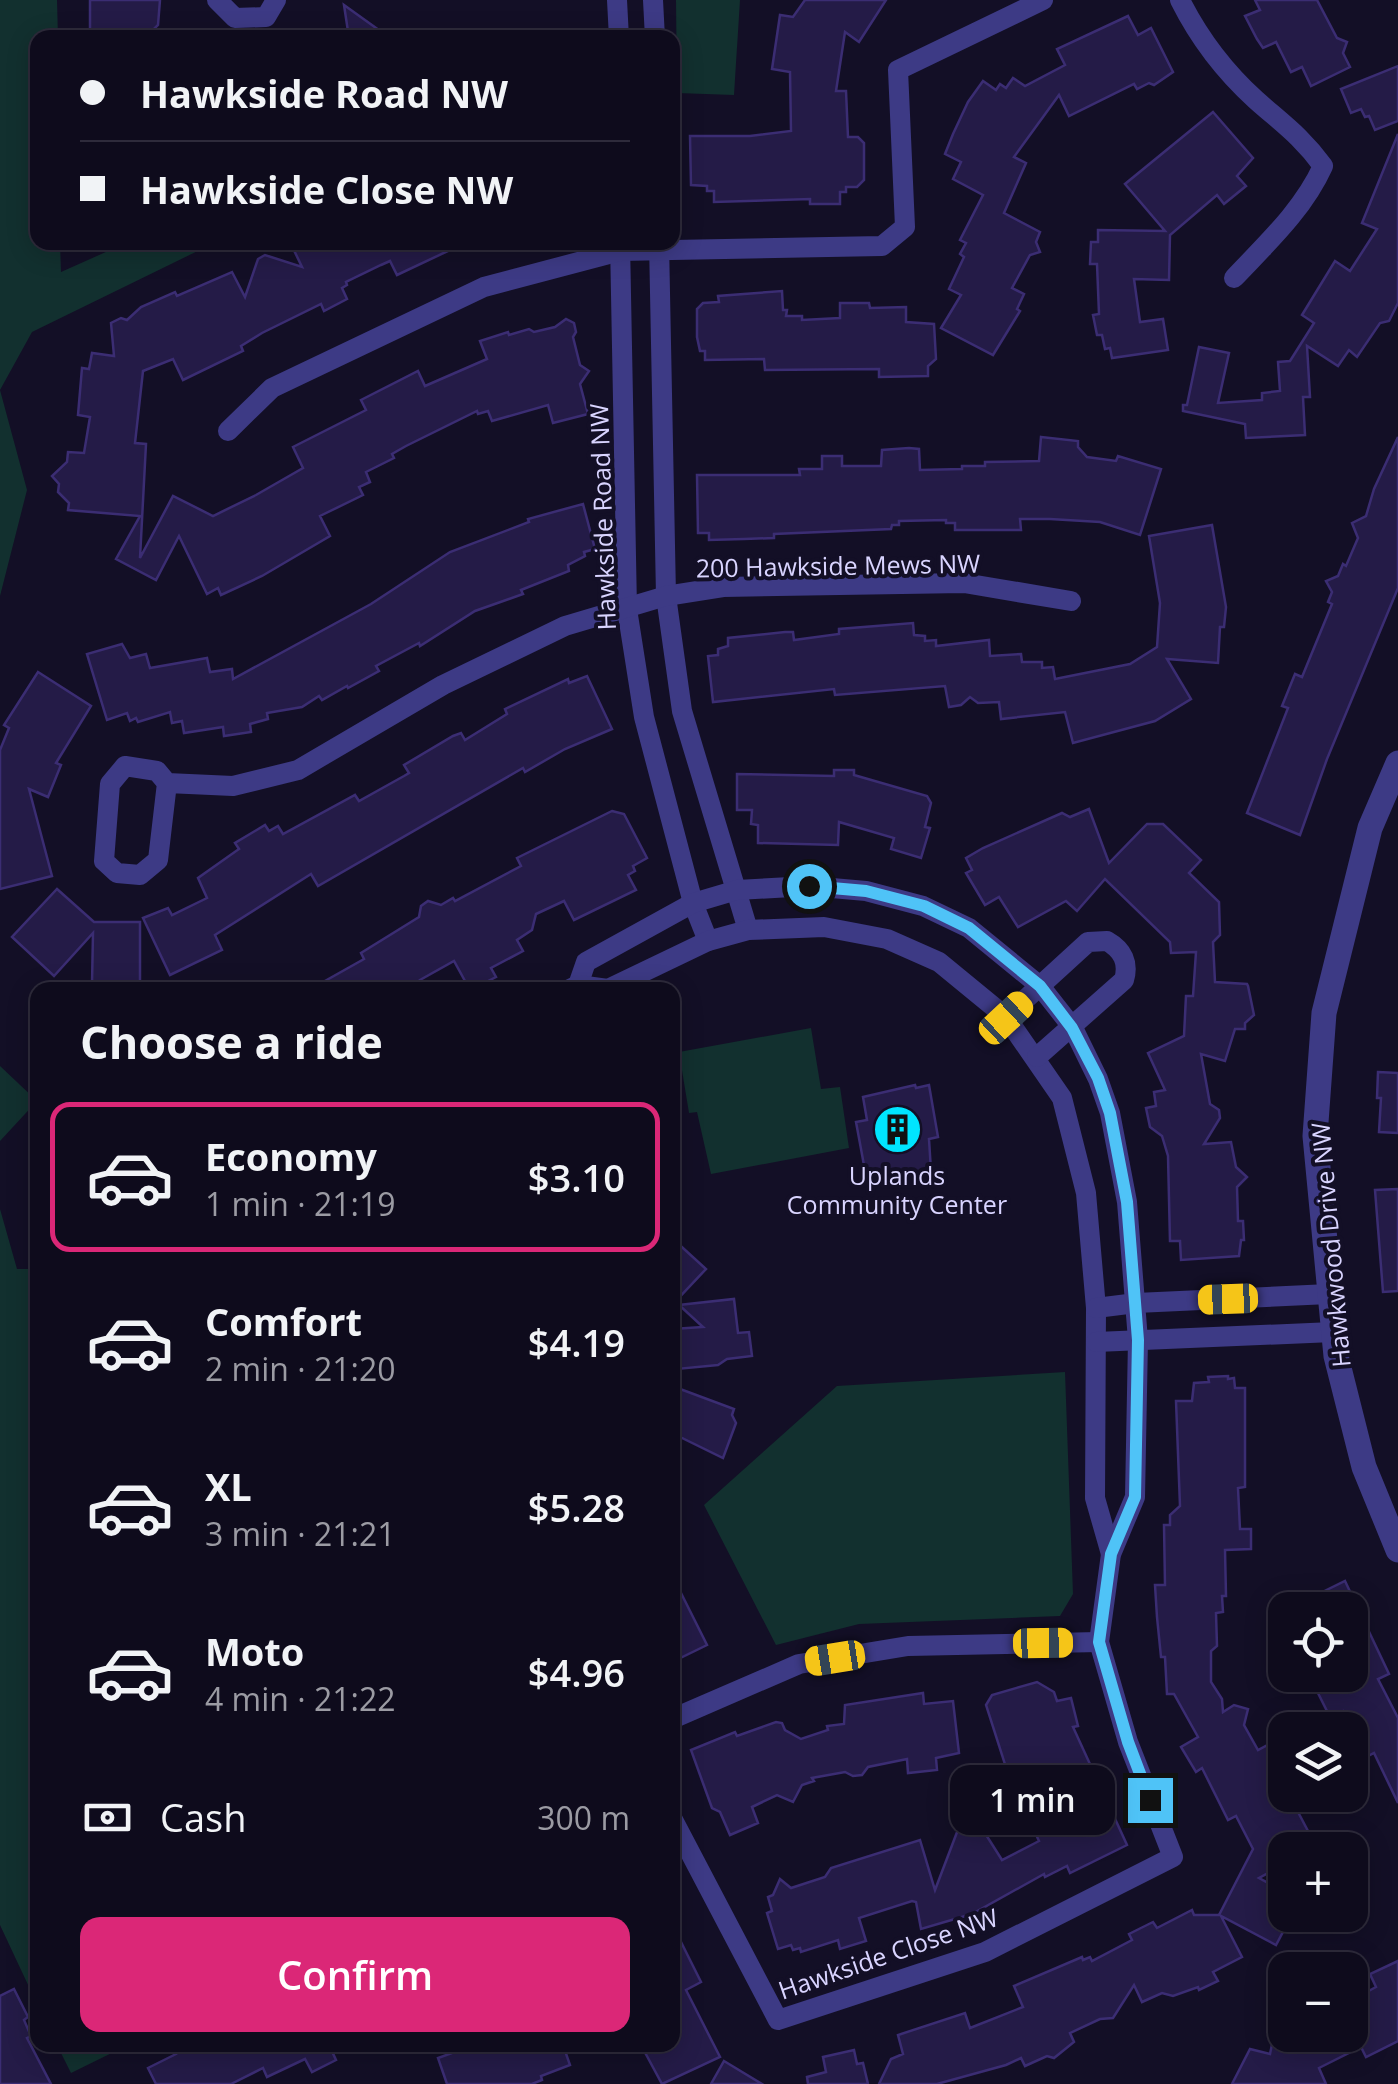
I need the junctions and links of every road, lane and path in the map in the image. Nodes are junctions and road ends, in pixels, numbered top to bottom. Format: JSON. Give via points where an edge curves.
{"nodes":[{"id":1,"x":217,"y":0,"type":"edge"},
{"id":2,"x":276,"y":0,"type":"edge"},
{"id":3,"x":617,"y":0,"type":"edge"},
{"id":4,"x":653,"y":0,"type":"edge"},
{"id":5,"x":1044,"y":0,"type":"edge"},
{"id":6,"x":1180,"y":0,"type":"edge"},
{"id":7,"x":619,"y":30,"type":"edge"},
{"id":8,"x":655,"y":30,"type":"edge"},
{"id":9,"x":680,"y":245,"type":"edge"},
{"id":10,"x":610,"y":250,"type":"edge"},
{"id":11,"x":620,"y":250,"type":"edge"},
{"id":12,"x":659,"y":250,"type":"edge"},
{"id":13,"x":1234,"y":278,"type":"dead end"},
{"id":14,"x":228,"y":430,"type":"dead end"},
{"id":15,"x":666,"y":596,"type":"junction"},
{"id":16,"x":1070,"y":600,"type":"dead end"},
{"id":17,"x":627,"y":609,"type":"junction"},
{"id":18,"x":1398,"y":762,"type":"edge"},
{"id":19,"x":167,"y":783,"type":"junction"},
{"id":20,"x":737,"y":890,"type":"junction"},
{"id":21,"x":693,"y":903,"type":"junction"},
{"id":22,"x":748,"y":930,"type":"junction"},
{"id":23,"x":708,"y":941,"type":"junction"},
{"id":24,"x":575,"y":982,"type":"edge"},
{"id":25,"x":623,"y":982,"type":"edge"},
{"id":26,"x":1040,"y":986,"type":"junction"},
{"id":27,"x":1006,"y":1018,"type":"junction"},
{"id":28,"x":1072,"y":1028,"type":"junction"},
{"id":29,"x":1036,"y":1057,"type":"junction"},
{"id":30,"x":1329,"y":1294,"type":"junction"},
{"id":31,"x":1136,"y":1303,"type":"junction"},
{"id":32,"x":1096,"y":1308,"type":"junction"},
{"id":33,"x":1333,"y":1332,"type":"junction"},
{"id":34,"x":1138,"y":1340,"type":"junction"},
{"id":35,"x":1096,"y":1342,"type":"junction"},
{"id":36,"x":1398,"y":1550,"type":"edge"},
{"id":37,"x":1111,"y":1554,"type":"junction"},
{"id":38,"x":1099,"y":1642,"type":"junction"},
{"id":39,"x":680,"y":1716,"type":"edge"},
{"id":40,"x":680,"y":1833,"type":"edge"}],
"edges":[{"from":1,"to":2,"type":"street","via":[[235,18],[266,17]]},
{"from":3,"to":7,"type":"street"},
{"from":4,"to":8,"type":"street"},
{"from":5,"to":9,"type":"street","via":[[898,70],[905,227],[882,246]]},
{"from":6,"to":13,"type":"street","via":[[1222,66],[1302,136],[1323,166],[1295,212]]},
{"from":10,"to":14,"type":"street","via":[[484,288],[272,388]]},
{"from":11,"to":17,"type":"street","name":"Hawkside Road NW"},
{"from":12,"to":15,"type":"street"},
{"from":15,"to":16,"type":"street","name":"200 Hawkside Mews NW","via":[[723,587],[964,583]]},
{"from":15,"to":17,"type":"street","name":"200 Hawkside Mews NW"},
{"from":15,"to":20,"type":"street","via":[[682,711]]},
{"from":17,"to":19,"type":"street","name":"200 Hawkside Mews NW","via":[[565,626],[443,685],[298,770],[233,786]]},
{"from":17,"to":21,"type":"street","name":"Hawkside Road NW","via":[[644,717]]},
{"from":18,"to":30,"type":"street","name":"Hawkwood Drive NW","via":[[1370,828],[1324,1013],[1316,1136]]},
{"from":19,"to":19,"type":"street","name":"200 Hawkside Mews NW","via":[[157,772],[125,766],[110,784],[104,861],[118,872],[140,875],[158,860]]},
{"from":20,"to":21,"type":"street"},
{"from":20,"to":22,"type":"street"},
{"from":20,"to":26,"type":"street","via":[[809,886],[924,906],[969,928]]},
{"from":21,"to":23,"type":"street","name":"Hawkside Road NW"},
{"from":21,"to":24,"type":"street","via":[[586,962]]},
{"from":22,"to":23,"type":"street"},
{"from":22,"to":27,"type":"street","via":[[824,927],[888,939],[939,962]]},
{"from":23,"to":25,"type":"street"},
{"from":26,"to":27,"type":"street"},
{"from":26,"to":28,"type":"street"},
{"from":26,"to":28,"type":"street","via":[[1088,942],[1116,946],[1128,968],[1124,980]]},
{"from":27,"to":29,"type":"street"},
{"from":28,"to":29,"type":"street"},
{"from":28,"to":31,"type":"street","via":[[1110,1113]]},
{"from":29,"to":32,"type":"street","via":[[1062,1098],[1072,1133],[1086,1193]]},
{"from":30,"to":31,"type":"street"},
{"from":30,"to":33,"type":"street","name":"Hawkwood Drive NW"},
{"from":31,"to":32,"type":"street"},
{"from":31,"to":34,"type":"street","name":"Hawkside Close NW"},
{"from":32,"to":35,"type":"street","name":"Hawkside Close NW"},
{"from":33,"to":34,"type":"street"},
{"from":33,"to":36,"type":"street","name":"Hawkwood Drive NW","via":[[1364,1467]]},
{"from":34,"to":35,"type":"street"},
{"from":34,"to":37,"type":"street","name":"Hawkside Close NW","via":[[1135,1497]]},
{"from":35,"to":37,"type":"street","name":"Hawkside Close NW","via":[[1095,1498]]},
{"from":37,"to":38,"type":"street","name":"Hawkside Close NW"},
{"from":38,"to":39,"type":"street","via":[[908,1646],[799,1664]]},
{"from":38,"to":40,"type":"street","name":"Hawkside Close NW","via":[[1128,1742],[1173,1856],[986,1952],[778,2020]]}]}
